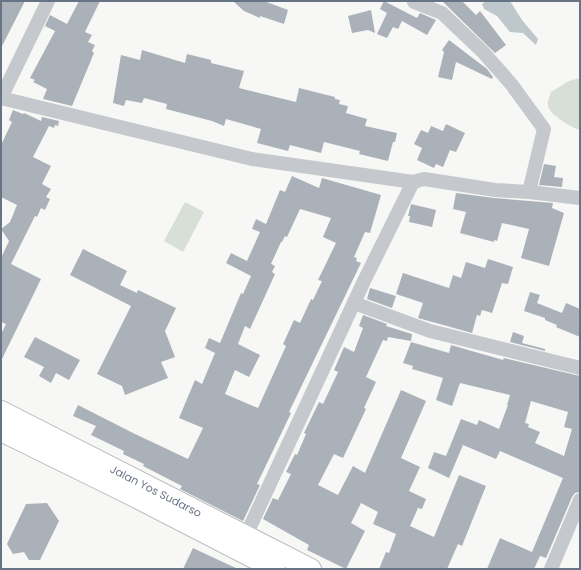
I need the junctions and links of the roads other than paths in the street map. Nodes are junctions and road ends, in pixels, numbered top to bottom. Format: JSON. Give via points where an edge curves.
{"nodes":[{"id":1,"x":48,"y":1,"type":"edge"},
{"id":2,"x":414,"y":2,"type":"dead end"},
{"id":3,"x":1,"y":98,"type":"edge"},
{"id":4,"x":413,"y":182,"type":"junction"},
{"id":5,"x":529,"y":192,"type":"junction"},
{"id":6,"x":580,"y":198,"type":"edge"},
{"id":7,"x":354,"y":303,"type":"junction"},
{"id":8,"x":580,"y":368,"type":"edge"},
{"id":9,"x":1,"y":411,"type":"edge"},
{"id":10,"x":1,"y":431,"type":"edge"},
{"id":11,"x":53,"y":448,"type":"junction"},
{"id":12,"x":580,"y":500,"type":"edge"},
{"id":13,"x":242,"y":544,"type":"junction"},
{"id":14,"x":274,"y":569,"type":"edge"},
{"id":15,"x":311,"y":569,"type":"edge"},
{"id":16,"x":551,"y":569,"type":"edge"}],
"edges":[{"from":1,"to":3,"type":"street"},
{"from":2,"to":5,"type":"street","via":[[442,14],[483,52],[512,85],[544,129]]},
{"from":3,"to":4,"type":"street","via":[[252,159]]},
{"from":4,"to":5,"type":"street","via":[[424,179],[495,190]]},
{"from":4,"to":7,"type":"street"},
{"from":5,"to":6,"type":"street"},
{"from":7,"to":8,"type":"street","via":[[430,331]]},
{"from":7,"to":13,"type":"street"},
{"from":9,"to":11,"type":"highway","name":"Jalan Yos Sudarso"},
{"from":10,"to":11,"type":"highway","name":"Jalan Yos Sudarso"},
{"from":11,"to":13,"type":"highway","name":"Jalan Yos Sudarso"},
{"from":12,"to":16,"type":"street"},
{"from":13,"to":14,"type":"highway","name":"Jalan Yos Sudarso"},
{"from":13,"to":15,"type":"highway","name":"Jalan Yos Sudarso"}]}
